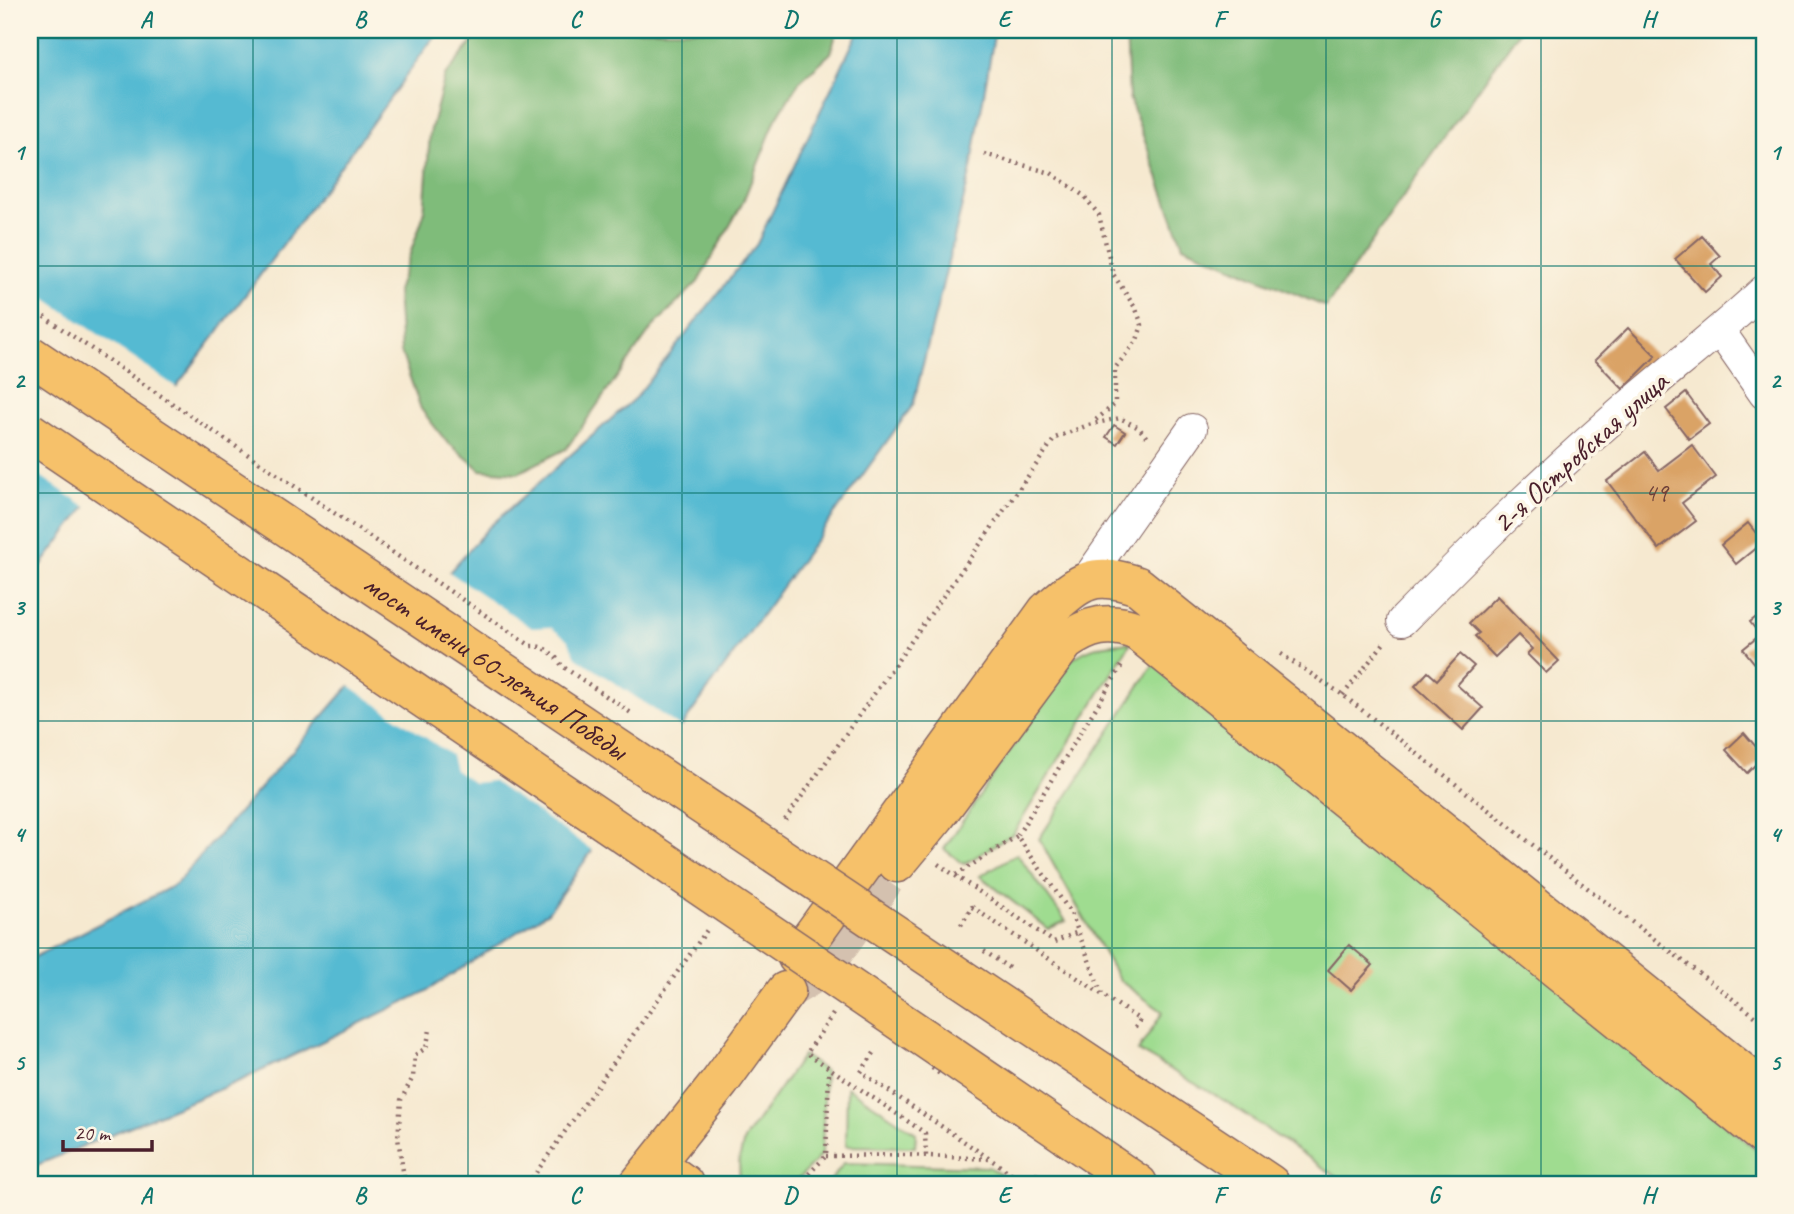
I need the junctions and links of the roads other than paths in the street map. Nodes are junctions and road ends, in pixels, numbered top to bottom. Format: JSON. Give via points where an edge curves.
{"nodes":[{"id":1,"x":1764,"y":290,"type":"edge"},
{"id":2,"x":1720,"y":331,"type":"junction"},
{"id":3,"x":30,"y":355,"type":"edge"},
{"id":4,"x":1764,"y":394,"type":"edge"},
{"id":5,"x":1192,"y":429,"type":"dead end"},
{"id":6,"x":30,"y":432,"type":"edge"},
{"id":7,"x":1086,"y":580,"type":"junction"},
{"id":8,"x":1402,"y":621,"type":"road end"},
{"id":9,"x":897,"y":863,"type":"tunnel mouth"},
{"id":10,"x":1764,"y":1090,"type":"edge"},
{"id":11,"x":1764,"y":1136,"type":"edge"},
{"id":12,"x":660,"y":1178,"type":"edge"},
{"id":13,"x":1138,"y":1184,"type":"edge"},
{"id":14,"x":1270,"y":1184,"type":"edge"}],
"edges":[{"from":1,"to":2,"type":"street","name":"2-я Островская улица"},
{"from":2,"to":4,"type":"street"},
{"from":2,"to":8,"type":"street","name":"2-я Островская улица","via":[[1607,423]]},
{"from":3,"to":14,"type":"main road","name":"мост имени 60-летия Победы","bridge":true,"via":[[970,963]]},
{"from":5,"to":7,"type":"street"},
{"from":6,"to":13,"type":"main road","bridge":true},
{"from":7,"to":10,"type":"main road","via":[[1113,577],[1138,586]]},
{"from":7,"to":12,"type":"main road","via":[[1047,611],[791,974]]},
{"from":9,"to":11,"type":"main road","via":[[1065,642],[1083,629],[1121,625],[1137,631]]}]}
